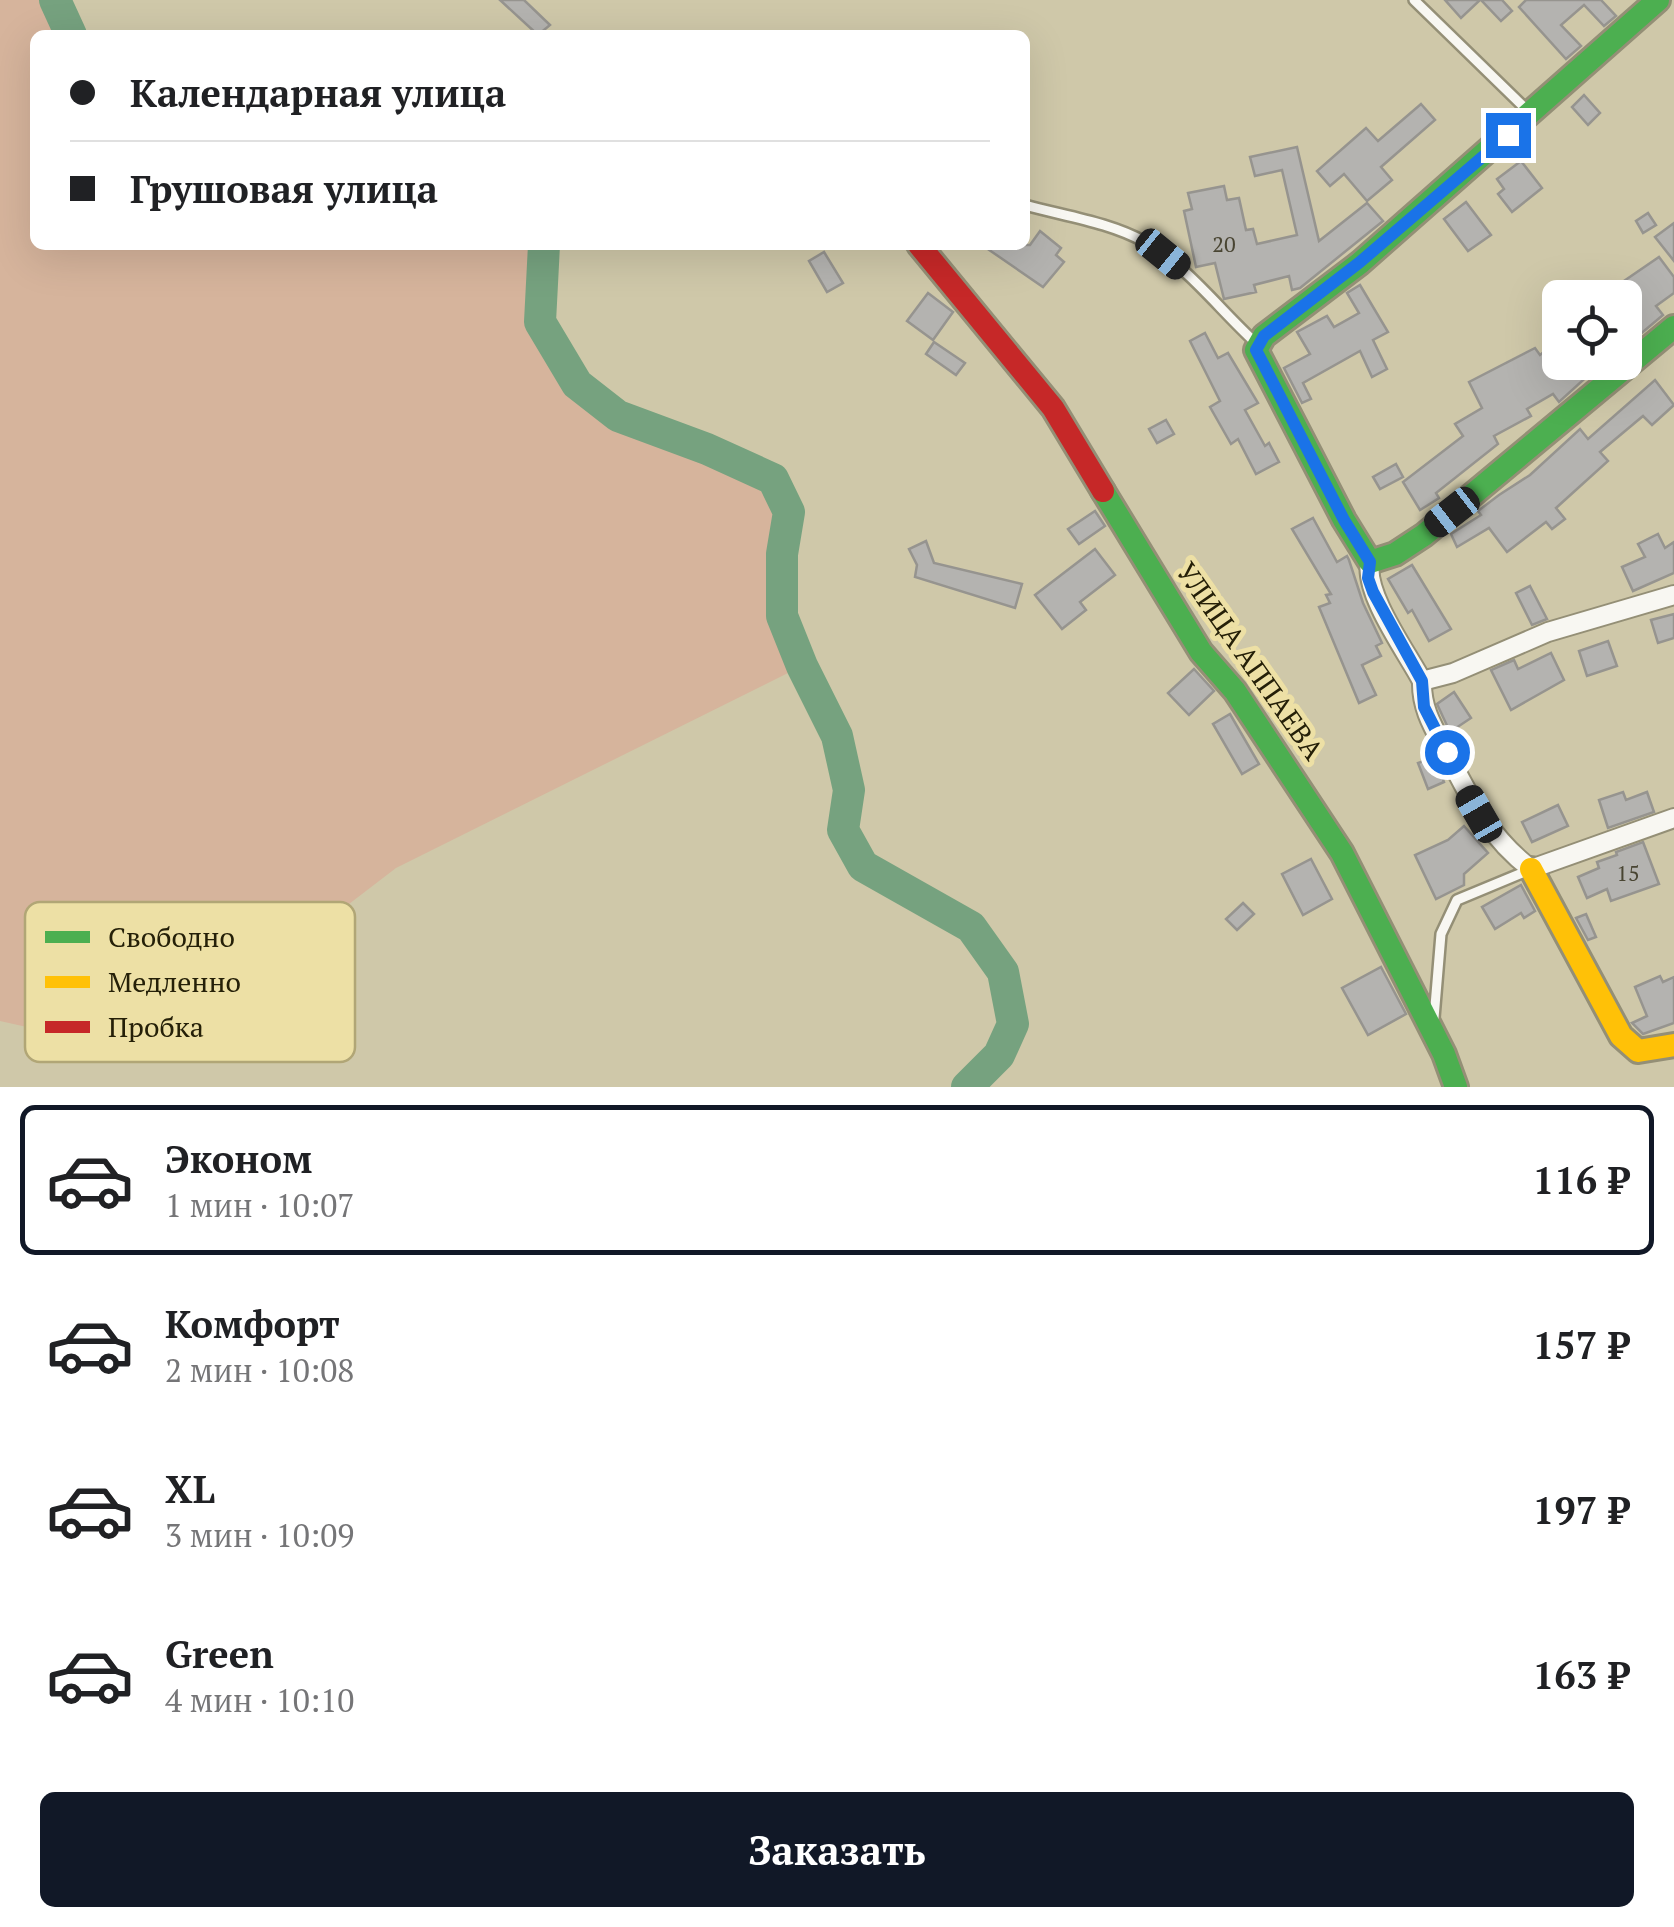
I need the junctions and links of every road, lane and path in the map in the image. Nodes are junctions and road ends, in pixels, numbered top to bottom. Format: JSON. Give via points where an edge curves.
{"nodes":[{"id":1,"x":1414,"y":0,"type":"edge"},
{"id":2,"x":1658,"y":0,"type":"edge"},
{"id":3,"x":1532,"y":114,"type":"junction"},
{"id":4,"x":1030,"y":205,"type":"edge"},
{"id":5,"x":922,"y":250,"type":"edge"},
{"id":6,"x":1674,"y":327,"type":"edge"},
{"id":7,"x":1257,"y":344,"type":"junction"},
{"id":8,"x":1370,"y":562,"type":"junction"},
{"id":9,"x":1674,"y":595,"type":"edge"},
{"id":10,"x":1422,"y":681,"type":"junction"},
{"id":11,"x":1674,"y":818,"type":"edge"},
{"id":12,"x":1532,"y":870,"type":"junction"},
{"id":13,"x":1433,"y":1034,"type":"junction"},
{"id":14,"x":1674,"y":1045,"type":"edge"},
{"id":15,"x":1456,"y":1087,"type":"edge"}],
"edges":[{"from":1,"to":3,"type":"lane"},
{"from":2,"to":3,"type":"street"},
{"from":3,"to":7,"type":"street"},
{"from":4,"to":7,"type":"lane","via":[[1142,241],[1188,274]]},
{"from":5,"to":13,"type":"street","name":"УЛИЦА АППАЕВА","via":[[1053,408],[1201,652],[1301,788],[1342,853]]},
{"from":6,"to":8,"type":"street","via":[[1424,534]]},
{"from":7,"to":8,"type":"street","via":[[1270,382]]},
{"from":8,"to":10,"type":"street","via":[[1373,592]]},
{"from":9,"to":10,"type":"street","via":[[1548,632]]},
{"from":10,"to":12,"type":"street","via":[[1424,707],[1479,814]]},
{"from":11,"to":12,"type":"street"},
{"from":12,"to":13,"type":"lane","via":[[1458,900],[1442,934]]},
{"from":12,"to":14,"type":"street","via":[[1621,1036],[1638,1051]]},
{"from":13,"to":15,"type":"street","name":"УЛИЦА АППАЕВА"}]}
